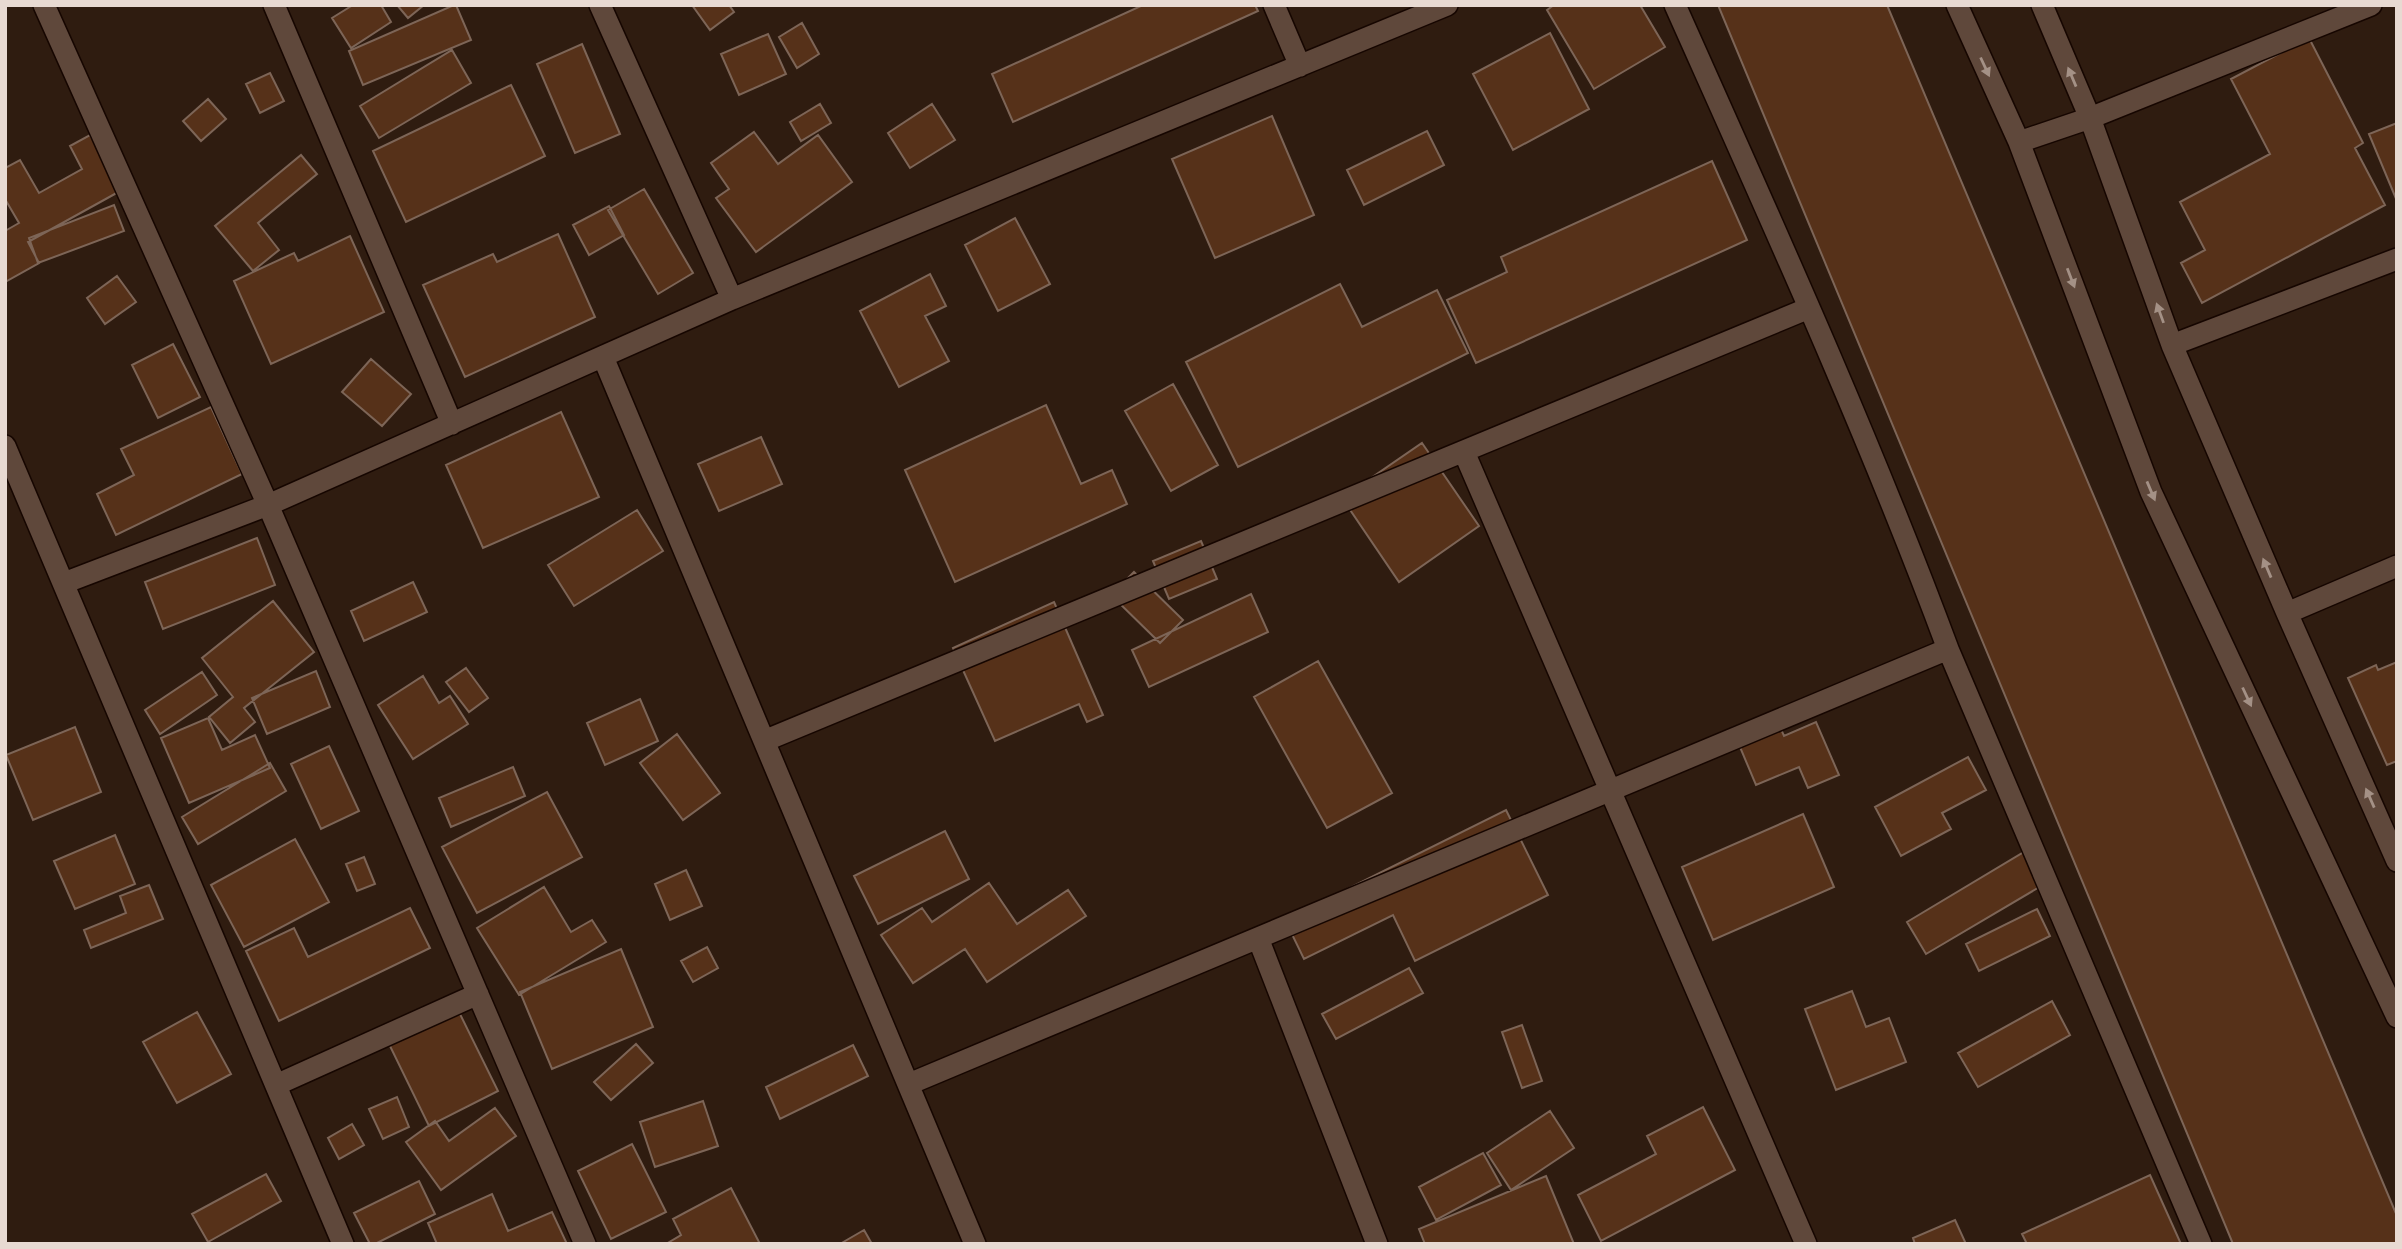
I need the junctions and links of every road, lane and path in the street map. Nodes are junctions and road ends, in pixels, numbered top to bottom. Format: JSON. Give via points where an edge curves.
{"nodes":[{"id":1,"x":44,"y":5,"type":"edge"},
{"id":2,"x":274,"y":5,"type":"edge"},
{"id":3,"x":600,"y":5,"type":"edge"},
{"id":4,"x":1274,"y":5,"type":"edge"},
{"id":5,"x":1447,"y":5,"type":"edge"},
{"id":6,"x":1675,"y":5,"type":"edge"},
{"id":7,"x":1957,"y":5,"type":"edge"},
{"id":8,"x":2042,"y":5,"type":"edge"},
{"id":9,"x":2371,"y":5,"type":"edge"},
{"id":10,"x":2329,"y":13,"type":"edge"},
{"id":11,"x":1300,"y":66,"type":"junction"},
{"id":12,"x":2090,"y":118,"type":"junction"},
{"id":13,"x":2019,"y":142,"type":"junction"},
{"id":14,"x":2397,"y":259,"type":"edge"},
{"id":15,"x":732,"y":299,"type":"junction"},
{"id":16,"x":1809,"y":308,"type":"junction"},
{"id":17,"x":2172,"y":345,"type":"junction"},
{"id":18,"x":603,"y":357,"type":"junction"},
{"id":19,"x":452,"y":424,"type":"junction"},
{"id":20,"x":5,"y":446,"type":"edge"},
{"id":21,"x":1464,"y":452,"type":"junction"},
{"id":22,"x":268,"y":505,"type":"junction"},
{"id":23,"x":2397,"y":566,"type":"edge"},
{"id":24,"x":64,"y":583,"type":"junction"},
{"id":25,"x":2287,"y":613,"type":"junction"},
{"id":26,"x":1948,"y":649,"type":"junction"},
{"id":27,"x":764,"y":741,"type":"junction"},
{"id":28,"x":1611,"y":791,"type":"junction"},
{"id":29,"x":2392,"y":834,"type":"edge"},
{"id":30,"x":2397,"y":861,"type":"edge"},
{"id":31,"x":1258,"y":938,"type":"junction"},
{"id":32,"x":478,"y":994,"type":"junction"},
{"id":33,"x":2397,"y":1017,"type":"edge"},
{"id":34,"x":909,"y":1084,"type":"junction"},
{"id":35,"x":276,"y":1085,"type":"junction"},
{"id":36,"x":343,"y":1244,"type":"edge"},
{"id":37,"x":585,"y":1244,"type":"edge"},
{"id":38,"x":975,"y":1244,"type":"edge"},
{"id":39,"x":1377,"y":1244,"type":"edge"},
{"id":40,"x":1806,"y":1244,"type":"edge"},
{"id":41,"x":2201,"y":1244,"type":"edge"}],
"edges":[{"from":1,"to":22,"type":"street"},
{"from":2,"to":19,"type":"street"},
{"from":3,"to":15,"type":"street"},
{"from":4,"to":11,"type":"street"},
{"from":5,"to":11,"type":"street"},
{"from":6,"to":16,"type":"street"},
{"from":7,"to":13,"type":"street","one_way":true},
{"from":12,"to":8,"type":"street","one_way":true},
{"from":9,"to":10,"type":"street"},
{"from":10,"to":12,"type":"street"},
{"from":11,"to":15,"type":"street"},
{"from":12,"to":13,"type":"street"},
{"from":17,"to":12,"type":"street","one_way":true},
{"from":13,"to":33,"type":"street","one_way":true,"via":[[2151,492]]},
{"from":14,"to":17,"type":"street"},
{"from":15,"to":18,"type":"street"},
{"from":16,"to":21,"type":"street"},
{"from":16,"to":26,"type":"street"},
{"from":25,"to":17,"type":"street","one_way":true},
{"from":18,"to":19,"type":"street"},
{"from":18,"to":27,"type":"street"},
{"from":19,"to":22,"type":"street"},
{"from":20,"to":24,"type":"street"},
{"from":21,"to":27,"type":"street"},
{"from":21,"to":28,"type":"street"},
{"from":22,"to":24,"type":"street"},
{"from":22,"to":32,"type":"street"},
{"from":23,"to":25,"type":"street"},
{"from":24,"to":35,"type":"street"},
{"from":29,"to":25,"type":"street","one_way":true},
{"from":26,"to":28,"type":"street"},
{"from":26,"to":41,"type":"street"},
{"from":27,"to":34,"type":"street"},
{"from":28,"to":31,"type":"street"},
{"from":28,"to":40,"type":"street"},
{"from":29,"to":30,"type":"street"},
{"from":31,"to":34,"type":"street"},
{"from":31,"to":39,"type":"street"},
{"from":32,"to":35,"type":"street"},
{"from":32,"to":37,"type":"street"},
{"from":34,"to":38,"type":"street"},
{"from":35,"to":36,"type":"street"}]}
